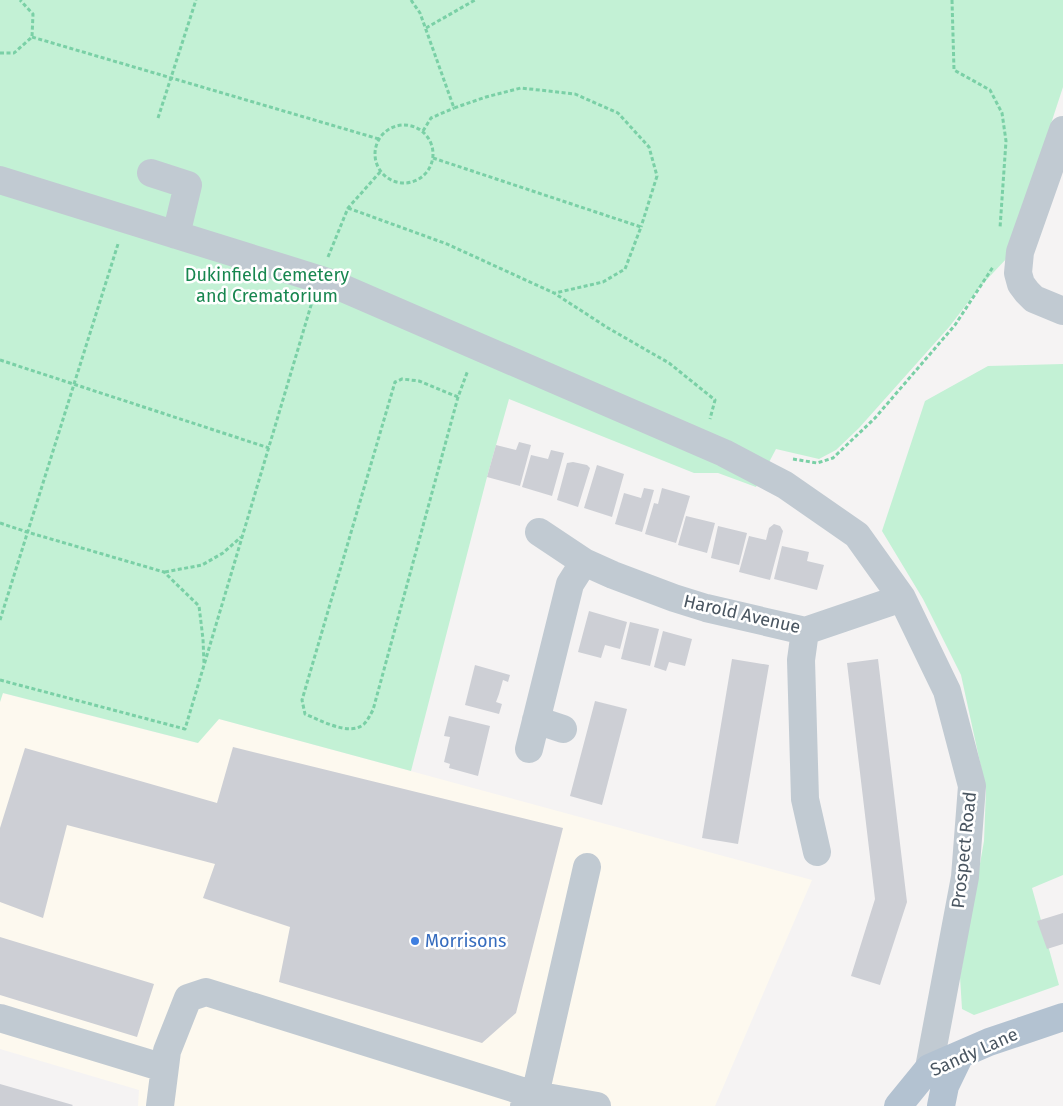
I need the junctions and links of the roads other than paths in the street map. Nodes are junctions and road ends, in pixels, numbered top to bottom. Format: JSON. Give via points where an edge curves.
{"nodes":[{"id":1,"x":1063,"y":130,"type":"edge"},
{"id":2,"x":151,"y":173,"type":"dead end"},
{"id":3,"x":0,"y":180,"type":"edge"},
{"id":4,"x":176,"y":235,"type":"junction"},
{"id":5,"x":1063,"y":311,"type":"edge"},
{"id":6,"x":539,"y":532,"type":"dead end"},
{"id":7,"x":584,"y":562,"type":"junction"},
{"id":8,"x":902,"y":598,"type":"junction"},
{"id":9,"x":805,"y":631,"type":"junction"},
{"id":10,"x":536,"y":720,"type":"junction"},
{"id":11,"x":563,"y":729,"type":"dead end"},
{"id":12,"x":528,"y":749,"type":"dead end"},
{"id":13,"x":817,"y":852,"type":"dead end"},
{"id":14,"x":587,"y":867,"type":"dead end"},
{"id":15,"x":1063,"y":1017,"type":"edge"},
{"id":16,"x":0,"y":1018,"type":"edge"},
{"id":17,"x":960,"y":1055,"type":"junction"},
{"id":18,"x":164,"y":1068,"type":"junction"},
{"id":19,"x":929,"y":1068,"type":"junction"},
{"id":20,"x":529,"y":1100,"type":"edge"},
{"id":21,"x":160,"y":1106,"type":"edge"},
{"id":22,"x":596,"y":1106,"type":"edge"},
{"id":23,"x":898,"y":1106,"type":"edge"},
{"id":24,"x":941,"y":1106,"type":"edge"}],
"edges":[{"from":1,"to":5,"type":"street","via":[[1012,235],[1020,252],[1018,272],[1021,284],[1034,299]]},
{"from":2,"to":4,"type":"street","via":[[188,185]]},
{"from":3,"to":4,"type":"street","name":"Prospect Road"},
{"from":4,"to":8,"type":"street","name":"Prospect Road","via":[[331,283],[732,457],[780,482],[857,535]]},
{"from":6,"to":7,"type":"street","name":"Harold Avenue"},
{"from":7,"to":9,"type":"street","name":"Harold Avenue","via":[[706,608]]},
{"from":7,"to":10,"type":"street","via":[[570,584]]},
{"from":8,"to":9,"type":"street","name":"Harold Avenue"},
{"from":8,"to":19,"type":"street","name":"Prospect Road","via":[[947,691],[972,786],[965,877]]},
{"from":9,"to":13,"type":"street","via":[[801,660],[805,799]]},
{"from":10,"to":11,"type":"street"},
{"from":10,"to":12,"type":"street"},
{"from":14,"to":20,"type":"street"},
{"from":15,"to":17,"type":"main road","name":"Sandy Lane"},
{"from":16,"to":18,"type":"street"},
{"from":17,"to":19,"type":"main road","name":"Sandy Lane"},
{"from":17,"to":24,"type":"main road","via":[[945,1086]]},
{"from":18,"to":20,"type":"street","via":[[166,1051],[188,998],[206,992]]},
{"from":18,"to":21,"type":"street"},
{"from":19,"to":23,"type":"main road","name":"Sandy Lane"},
{"from":20,"to":22,"type":"street"}]}
